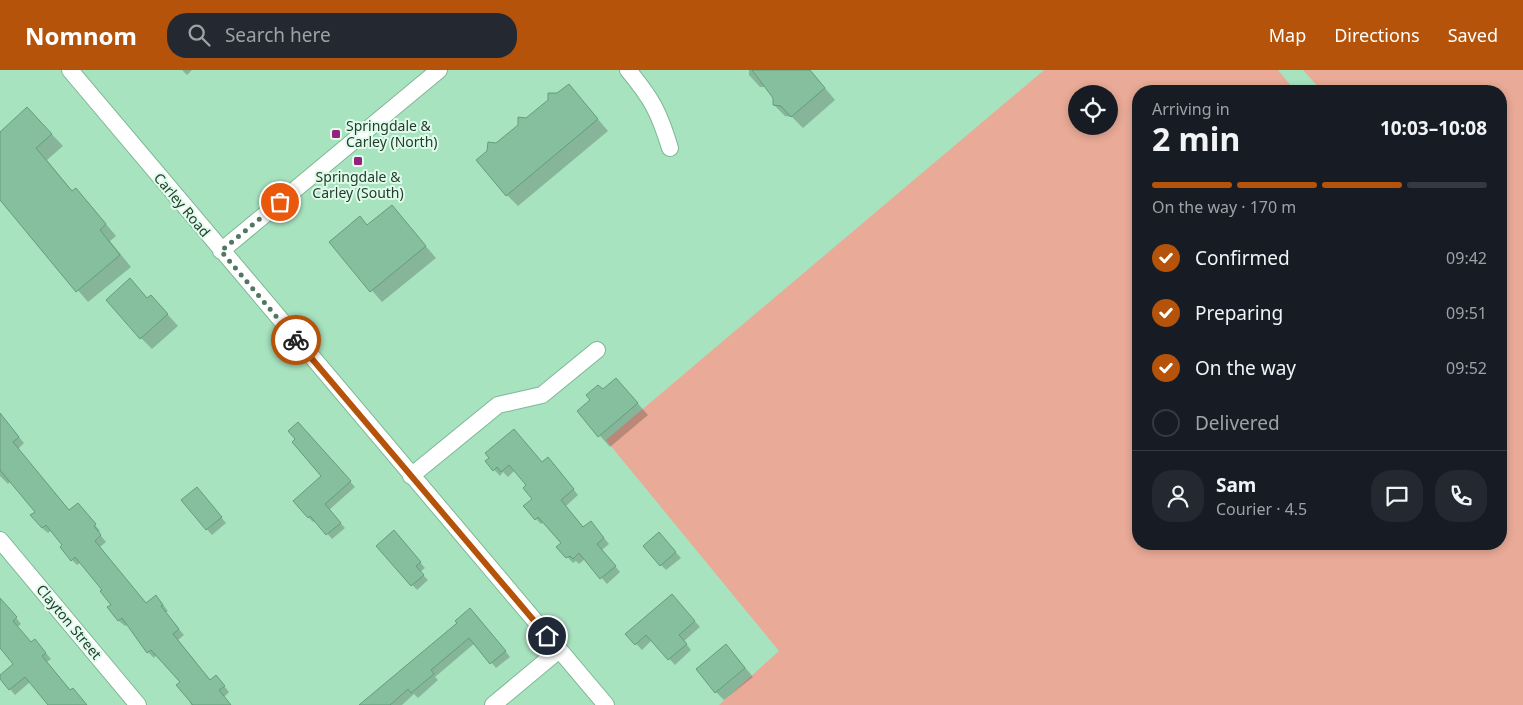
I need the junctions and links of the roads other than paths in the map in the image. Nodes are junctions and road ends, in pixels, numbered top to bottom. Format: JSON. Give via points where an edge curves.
{"nodes":[{"id":1,"x":70,"y":70,"type":"edge"},
{"id":2,"x":439,"y":70,"type":"edge"},
{"id":3,"x":628,"y":70,"type":"edge"},
{"id":4,"x":670,"y":148,"type":"dead end"},
{"id":5,"x":221,"y":251,"type":"junction"},
{"id":6,"x":597,"y":350,"type":"dead end"},
{"id":7,"x":411,"y":476,"type":"junction"},
{"id":8,"x":0,"y":540,"type":"edge"},
{"id":9,"x":559,"y":650,"type":"junction"},
{"id":10,"x":138,"y":705,"type":"edge"},
{"id":11,"x":493,"y":705,"type":"edge"},
{"id":12,"x":606,"y":705,"type":"edge"}],
"edges":[{"from":1,"to":5,"type":"street","name":"Carley Road"},
{"from":2,"to":5,"type":"street"},
{"from":3,"to":4,"type":"street","via":[[659,113]]},
{"from":5,"to":7,"type":"street","name":"Carley Road"},
{"from":6,"to":7,"type":"street","via":[[542,395],[498,405]]},
{"from":7,"to":9,"type":"street","name":"Carley Road"},
{"from":8,"to":10,"type":"street","name":"Clayton Street"},
{"from":9,"to":11,"type":"street"},
{"from":9,"to":12,"type":"street","name":"Carley Road"}]}
